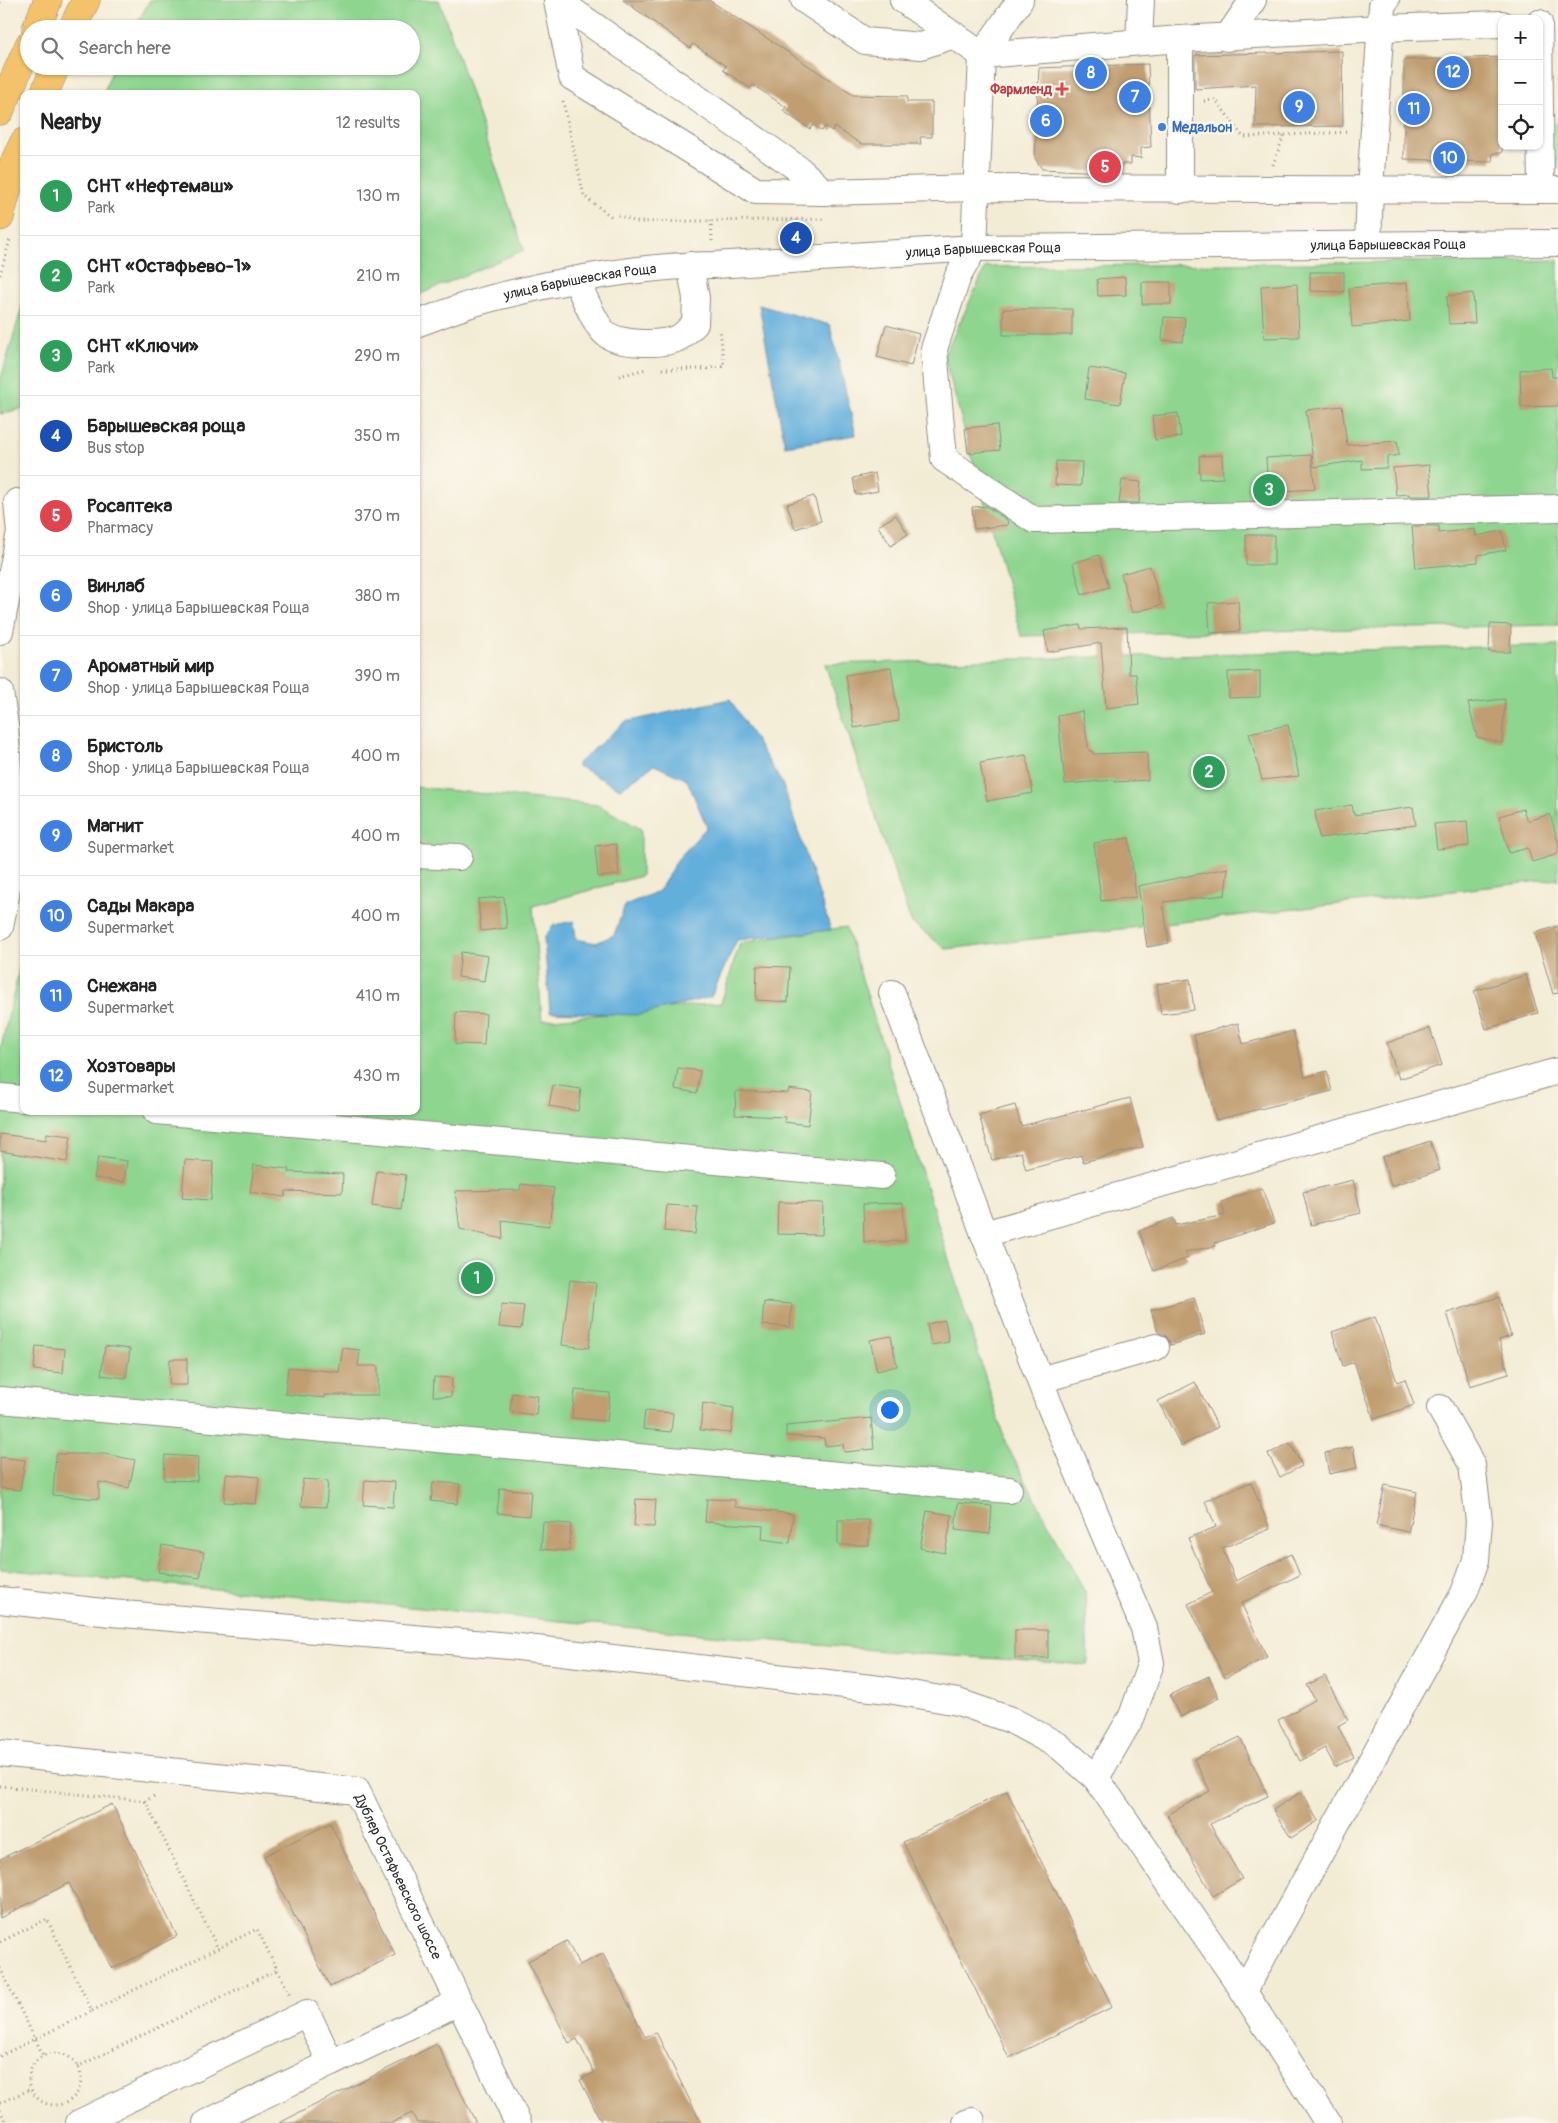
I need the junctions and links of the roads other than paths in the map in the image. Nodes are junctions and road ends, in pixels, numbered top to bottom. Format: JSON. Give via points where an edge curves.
{"nodes":[{"id":1,"x":48,"y":0,"type":"edge"},
{"id":2,"x":86,"y":0,"type":"edge"},
{"id":3,"x":804,"y":0,"type":"edge"},
{"id":4,"x":904,"y":0,"type":"edge"},
{"id":5,"x":1020,"y":0,"type":"edge"},
{"id":6,"x":1141,"y":0,"type":"edge"},
{"id":7,"x":1253,"y":0,"type":"edge"},
{"id":8,"x":1386,"y":0,"type":"edge"},
{"id":9,"x":557,"y":1,"type":"edge"},
{"id":10,"x":40,"y":20,"type":"edge"},
{"id":11,"x":76,"y":20,"type":"edge"},
{"id":12,"x":1543,"y":23,"type":"edge"},
{"id":13,"x":1558,"y":23,"type":"edge"},
{"id":14,"x":1498,"y":24,"type":"edge"},
{"id":15,"x":1381,"y":28,"type":"junction"},
{"id":16,"x":954,"y":35,"type":"junction"},
{"id":17,"x":1226,"y":38,"type":"junction"},
{"id":18,"x":1180,"y":39,"type":"junction"},
{"id":19,"x":1139,"y":42,"type":"junction"},
{"id":20,"x":982,"y":55,"type":"junction"},
{"id":21,"x":1541,"y":60,"type":"edge"},
{"id":22,"x":20,"y":65,"type":"edge"},
{"id":23,"x":52,"y":75,"type":"edge"},
{"id":24,"x":46,"y":90,"type":"edge"},
{"id":25,"x":0,"y":111,"type":"edge"},
{"id":26,"x":20,"y":150,"type":"edge"},
{"id":27,"x":976,"y":188,"type":"junction"},
{"id":28,"x":1370,"y":188,"type":"junction"},
{"id":29,"x":1180,"y":190,"type":"junction"},
{"id":30,"x":1550,"y":190,"type":"edge"},
{"id":31,"x":824,"y":192,"type":"junction"},
{"id":32,"x":0,"y":217,"type":"edge"},
{"id":33,"x":1558,"y":243,"type":"edge"},
{"id":34,"x":1368,"y":244,"type":"junction"},
{"id":35,"x":974,"y":248,"type":"junction"},
{"id":36,"x":690,"y":265,"type":"junction"},
{"id":37,"x":576,"y":280,"type":"junction"},
{"id":38,"x":420,"y":323,"type":"edge"},
{"id":39,"x":14,"y":502,"type":"edge"},
{"id":40,"x":1558,"y":508,"type":"edge"},
{"id":41,"x":0,"y":631,"type":"edge"},
{"id":42,"x":0,"y":692,"type":"edge"},
{"id":43,"x":18,"y":835,"type":"edge"},
{"id":44,"x":420,"y":855,"type":"edge"},
{"id":45,"x":459,"y":857,"type":"dead end"},
{"id":46,"x":0,"y":927,"type":"edge"},
{"id":47,"x":892,"y":993,"type":"dead end"},
{"id":48,"x":1558,"y":1071,"type":"edge"},
{"id":49,"x":0,"y":1097,"type":"edge"},
{"id":50,"x":20,"y":1100,"type":"edge"},
{"id":51,"x":201,"y":1115,"type":"edge"},
{"id":52,"x":882,"y":1176,"type":"dead end"},
{"id":53,"x":984,"y":1234,"type":"junction"},
{"id":54,"x":1156,"y":1347,"type":"dead end"},
{"id":55,"x":1040,"y":1380,"type":"junction"},
{"id":56,"x":0,"y":1400,"type":"edge"},
{"id":57,"x":1440,"y":1408,"type":"dead end"},
{"id":58,"x":1009,"y":1490,"type":"dead end"},
{"id":59,"x":0,"y":1600,"type":"edge"},
{"id":60,"x":0,"y":1753,"type":"edge"},
{"id":61,"x":1096,"y":1778,"type":"junction"},
{"id":62,"x":1244,"y":1992,"type":"junction"},
{"id":63,"x":459,"y":2002,"type":"junction"},
{"id":64,"x":331,"y":2063,"type":"junction"},
{"id":65,"x":79,"y":2123,"type":"edge"},
{"id":66,"x":206,"y":2123,"type":"edge"},
{"id":67,"x":518,"y":2123,"type":"edge"},
{"id":68,"x":1328,"y":2123,"type":"edge"}],
"edges":[{"from":1,"to":10,"type":"main road"},
{"from":2,"to":11,"type":"main road"},
{"from":3,"to":16,"type":"street","via":[[864,41],[921,46]]},
{"from":4,"to":16,"type":"street"},
{"from":5,"to":20,"type":"street"},
{"from":6,"to":19,"type":"street"},
{"from":7,"to":17,"type":"street"},
{"from":8,"to":15,"type":"street","via":[[1382,6]]},
{"from":9,"to":31,"type":"street","via":[[800,170]]},
{"from":9,"to":31,"type":"street","via":[[572,77],[756,191]]},
{"from":12,"to":13,"type":"street"},
{"from":14,"to":15,"type":"street"},
{"from":15,"to":17,"type":"street"},
{"from":15,"to":28,"type":"street"},
{"from":16,"to":20,"type":"street"},
{"from":17,"to":18,"type":"street"},
{"from":18,"to":19,"type":"street"},
{"from":18,"to":29,"type":"street"},
{"from":19,"to":20,"type":"street"},
{"from":20,"to":27,"type":"street"},
{"from":21,"to":30,"type":"street"},
{"from":22,"to":25,"type":"main road"},
{"from":23,"to":24,"type":"main road"},
{"from":26,"to":32,"type":"main road"},
{"from":27,"to":29,"type":"street"},
{"from":27,"to":31,"type":"street"},
{"from":27,"to":35,"type":"street"},
{"from":28,"to":29,"type":"street"},
{"from":28,"to":30,"type":"street"},
{"from":28,"to":34,"type":"street"},
{"from":33,"to":34,"type":"street","name":"улица Барышевская Роща"},
{"from":34,"to":35,"type":"street","name":"улица Барышевская Роща"},
{"from":35,"to":36,"type":"street","name":"улица Барышевская Роща"},
{"from":35,"to":40,"type":"street","via":[[958,276],[934,350],[944,459],[1034,520]]},
{"from":36,"to":37,"type":"street","name":"улица Барышевская Роща"},
{"from":36,"to":37,"type":"street","via":[[696,298],[695,324],[679,338],[634,344],[606,334]]},
{"from":37,"to":38,"type":"street","name":"улица Барышевская Роща","via":[[479,302]]},
{"from":39,"to":41,"type":"street","via":[[20,532]]},
{"from":42,"to":43,"type":"street"},
{"from":43,"to":46,"type":"street"},
{"from":44,"to":45,"type":"street"},
{"from":47,"to":53,"type":"street"},
{"from":48,"to":53,"type":"street"},
{"from":49,"to":50,"type":"street"},
{"from":51,"to":52,"type":"street"},
{"from":53,"to":55,"type":"street"},
{"from":54,"to":55,"type":"street"},
{"from":55,"to":61,"type":"street","via":[[1144,1628],[1151,1664],[1132,1716]]},
{"from":56,"to":58,"type":"street"},
{"from":57,"to":62,"type":"street","via":[[1472,1465],[1479,1521],[1476,1560],[1464,1593]]},
{"from":59,"to":61,"type":"street","via":[[111,1613],[510,1646],[926,1696],[958,1702],[1038,1733]]},
{"from":60,"to":63,"type":"street","name":"Дублер Остафьевского шоссе","via":[[357,1791]]},
{"from":61,"to":62,"type":"street"},
{"from":62,"to":68,"type":"street"},
{"from":63,"to":64,"type":"street"},
{"from":63,"to":67,"type":"street","name":"Дублер Остафьевского шоссе"},
{"from":64,"to":65,"type":"street","via":[[307,2013]]},
{"from":64,"to":66,"type":"street"}]}
